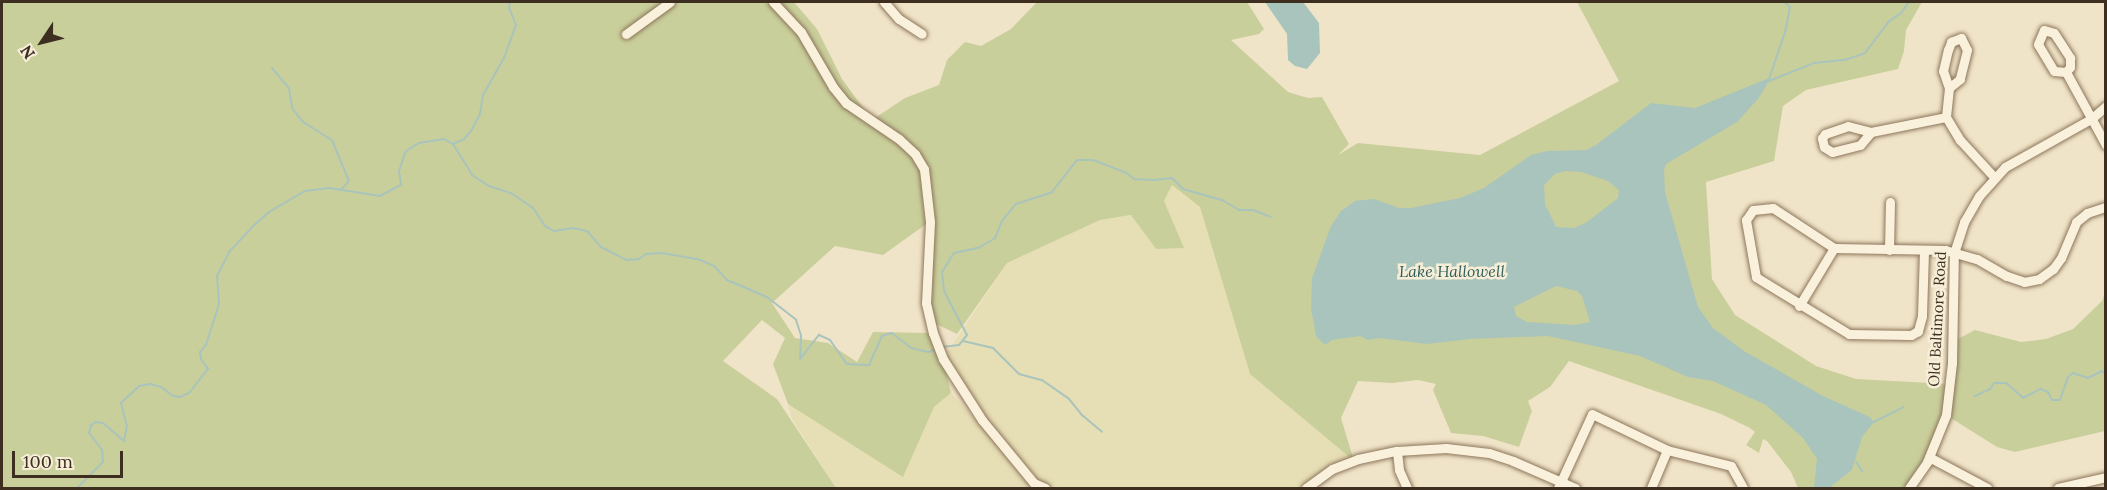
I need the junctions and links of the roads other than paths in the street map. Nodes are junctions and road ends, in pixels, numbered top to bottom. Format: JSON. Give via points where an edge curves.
{"nodes":[{"id":1,"x":670,"y":2,"type":"edge"},
{"id":2,"x":773,"y":2,"type":"edge"},
{"id":3,"x":884,"y":2,"type":"edge"},
{"id":4,"x":626,"y":34,"type":"dead end"},
{"id":5,"x":922,"y":34,"type":"dead end"},
{"id":6,"x":2066,"y":72,"type":"junction"},
{"id":7,"x":1950,"y":88,"type":"junction"},
{"id":8,"x":2106,"y":106,"type":"edge"},
{"id":9,"x":1946,"y":117,"type":"junction"},
{"id":10,"x":2091,"y":119,"type":"junction"},
{"id":11,"x":1871,"y":132,"type":"junction"},
{"id":12,"x":2106,"y":145,"type":"edge"},
{"id":13,"x":1994,"y":177,"type":"junction"},
{"id":14,"x":1890,"y":202,"type":"dead end"},
{"id":15,"x":2106,"y":207,"type":"edge"},
{"id":16,"x":1834,"y":248,"type":"junction"},
{"id":17,"x":1889,"y":250,"type":"junction"},
{"id":18,"x":1924,"y":251,"type":"junction"},
{"id":19,"x":1954,"y":253,"type":"junction"},
{"id":20,"x":1799,"y":306,"type":"junction"},
{"id":21,"x":1667,"y":450,"type":"junction"},
{"id":22,"x":1396,"y":451,"type":"junction"},
{"id":23,"x":1929,"y":457,"type":"junction"},
{"id":24,"x":2106,"y":477,"type":"edge"},
{"id":25,"x":1560,"y":485,"type":"edge"},
{"id":26,"x":1045,"y":489,"type":"edge"},
{"id":27,"x":1306,"y":489,"type":"edge"},
{"id":28,"x":1407,"y":489,"type":"edge"},
{"id":29,"x":1575,"y":489,"type":"edge"},
{"id":30,"x":1651,"y":489,"type":"edge"},
{"id":31,"x":1743,"y":489,"type":"edge"},
{"id":32,"x":1909,"y":489,"type":"edge"},
{"id":33,"x":1987,"y":489,"type":"edge"},
{"id":34,"x":2058,"y":489,"type":"edge"}],
"edges":[{"from":1,"to":4,"type":"street"},
{"from":2,"to":26,"type":"street","via":[[801,32],[846,103],[899,139],[924,169],[930,222],[928,320],[939,348],[982,420],[1034,483]]},
{"from":3,"to":5,"type":"street","via":[[899,19]]},
{"from":6,"to":6,"type":"street","via":[[2070,58],[2055,33],[2044,30],[2038,44],[2054,71]]},
{"from":6,"to":10,"type":"street"},
{"from":7,"to":7,"type":"street","via":[[1960,79],[1963,69],[1967,50],[1961,38],[1951,42],[1943,71]]},
{"from":7,"to":9,"type":"street"},
{"from":8,"to":10,"type":"street","name":"Old Baltimore Road"},
{"from":9,"to":11,"type":"street"},
{"from":9,"to":13,"type":"street","via":[[1960,140]]},
{"from":10,"to":12,"type":"street"},
{"from":10,"to":13,"type":"street","name":"Old Baltimore Road","via":[[2023,155]]},
{"from":11,"to":11,"type":"street","via":[[1856,126],[1830,130],[1822,138],[1824,147],[1832,152],[1860,145]]},
{"from":13,"to":19,"type":"street","name":"Old Baltimore Road","via":[[1964,222]]},
{"from":14,"to":17,"type":"street"},
{"from":15,"to":19,"type":"street","via":[[2087,213],[2076,222],[2061,258],[2050,272],[2032,281],[2007,276],[1977,259]]},
{"from":16,"to":17,"type":"street"},
{"from":16,"to":20,"type":"street"},
{"from":16,"to":20,"type":"street","via":[[1773,208],[1749,213],[1746,220],[1754,273]]},
{"from":17,"to":18,"type":"street"},
{"from":18,"to":19,"type":"street"},
{"from":18,"to":20,"type":"street","via":[[1921,326],[1911,335],[1849,334]]},
{"from":19,"to":23,"type":"street","name":"Old Baltimore Road","via":[[1952,363],[1946,415]]},
{"from":21,"to":25,"type":"street","via":[[1592,414]]},
{"from":21,"to":30,"type":"street"},
{"from":21,"to":31,"type":"street","via":[[1731,466]]},
{"from":22,"to":25,"type":"street","via":[[1446,448],[1489,453]]},
{"from":22,"to":27,"type":"street","via":[[1358,459],[1332,470]]},
{"from":22,"to":28,"type":"street"},
{"from":23,"to":32,"type":"street","name":"Old Baltimore Road"},
{"from":23,"to":33,"type":"street"},
{"from":24,"to":34,"type":"street"},
{"from":25,"to":29,"type":"street"}]}
